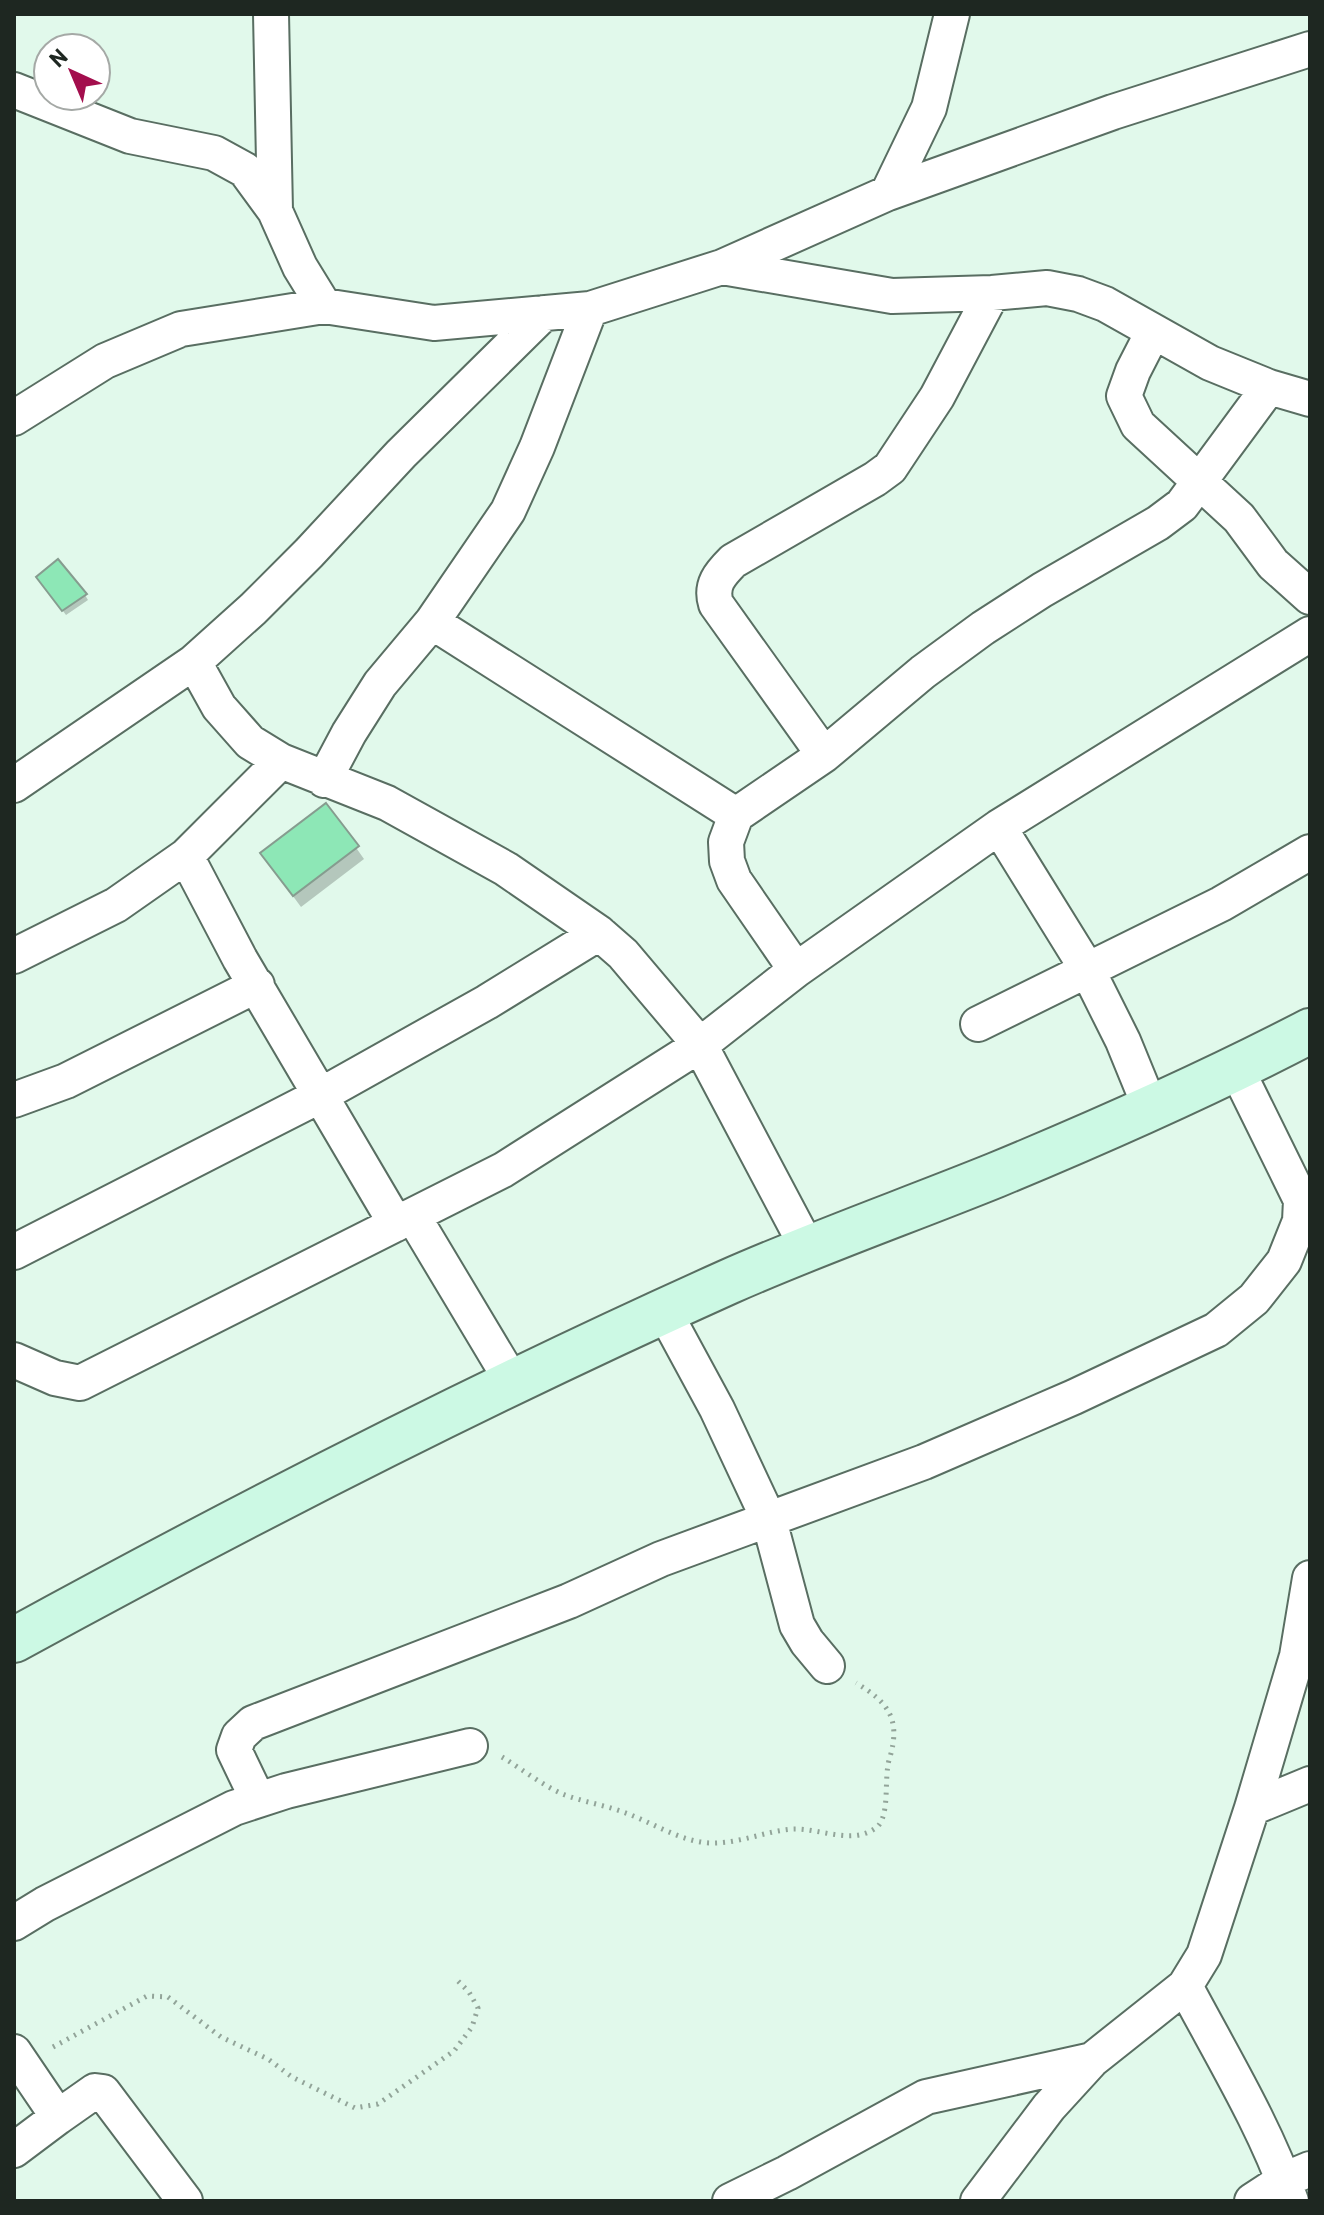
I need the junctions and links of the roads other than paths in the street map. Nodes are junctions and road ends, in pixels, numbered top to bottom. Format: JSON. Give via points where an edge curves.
{"nodes":[{"id":1,"x":271,"y":14,"type":"edge"},
{"id":2,"x":952,"y":14,"type":"edge"},
{"id":3,"x":1310,"y":49,"type":"edge"},
{"id":4,"x":14,"y":90,"type":"edge"},
{"id":5,"x":888,"y":193,"type":"junction"},
{"id":6,"x":275,"y":211,"type":"junction"},
{"id":7,"x":722,"y":267,"type":"junction"},
{"id":8,"x":992,"y":293,"type":"junction"},
{"id":9,"x":324,"y":306,"type":"junction"},
{"id":10,"x":590,"y":309,"type":"junction"},
{"id":11,"x":544,"y":313,"type":"junction"},
{"id":12,"x":1153,"y":332,"type":"junction"},
{"id":13,"x":1269,"y":387,"type":"junction"},
{"id":14,"x":1310,"y":399,"type":"edge"},
{"id":15,"x":14,"y":418,"type":"edge"},
{"id":16,"x":1201,"y":480,"type":"junction"},
{"id":17,"x":1310,"y":597,"type":"edge"},
{"id":18,"x":432,"y":622,"type":"junction"},
{"id":19,"x":1310,"y":634,"type":"edge"},
{"id":20,"x":194,"y":662,"type":"junction"},
{"id":21,"x":824,"y":755,"type":"junction"},
{"id":22,"x":281,"y":761,"type":"junction"},
{"id":23,"x":324,"y":780,"type":"junction"},
{"id":24,"x":14,"y":785,"type":"edge"},
{"id":25,"x":736,"y":815,"type":"junction"},
{"id":26,"x":999,"y":827,"type":"junction"},
{"id":27,"x":1310,"y":852,"type":"edge"},
{"id":28,"x":186,"y":856,"type":"junction"},
{"id":29,"x":599,"y":933,"type":"junction"},
{"id":30,"x":14,"y":956,"type":"edge"},
{"id":31,"x":1087,"y":969,"type":"junction"},
{"id":32,"x":796,"y":970,"type":"junction"},
{"id":33,"x":257,"y":985,"type":"junction"},
{"id":34,"x":978,"y":1024,"type":"dead end"},
{"id":35,"x":1310,"y":1031,"type":"edge"},
{"id":36,"x":700,"y":1045,"type":"junction"},
{"id":37,"x":1236,"y":1068,"type":"junction"},
{"id":38,"x":321,"y":1095,"type":"junction"},
{"id":39,"x":14,"y":1100,"type":"edge"},
{"id":40,"x":1150,"y":1107,"type":"junction"},
{"id":41,"x":405,"y":1220,"type":"junction"},
{"id":42,"x":808,"y":1249,"type":"junction"},
{"id":43,"x":14,"y":1252,"type":"edge"},
{"id":44,"x":665,"y":1313,"type":"junction"},
{"id":45,"x":14,"y":1360,"type":"edge"},
{"id":46,"x":513,"y":1383,"type":"junction"},
{"id":47,"x":769,"y":1520,"type":"junction"},
{"id":48,"x":1310,"y":1578,"type":"edge"},
{"id":49,"x":14,"y":1640,"type":"edge"},
{"id":50,"x":827,"y":1666,"type":"road end"},
{"id":51,"x":470,"y":1746,"type":"road end"},
{"id":52,"x":1310,"y":1784,"type":"edge"},
{"id":53,"x":258,"y":1800,"type":"junction"},
{"id":54,"x":1252,"y":1808,"type":"junction"},
{"id":55,"x":14,"y":1923,"type":"edge"},
{"id":56,"x":1185,"y":1986,"type":"junction"},
{"id":57,"x":14,"y":2052,"type":"edge"},
{"id":58,"x":1092,"y":2060,"type":"junction"},
{"id":59,"x":58,"y":2117,"type":"junction"},
{"id":60,"x":14,"y":2150,"type":"edge"},
{"id":61,"x":1295,"y":2183,"type":"edge"},
{"id":62,"x":185,"y":2201,"type":"edge"},
{"id":63,"x":730,"y":2201,"type":"edge"},
{"id":64,"x":978,"y":2201,"type":"edge"},
{"id":65,"x":1252,"y":2201,"type":"edge"}],
"edges":[{"from":1,"to":6,"type":"street"},
{"from":2,"to":5,"type":"street","via":[[929,108]]},
{"from":3,"to":5,"type":"street"},
{"from":4,"to":6,"type":"street","via":[[130,136],[214,153],[245,170]]},
{"from":5,"to":7,"type":"street"},
{"from":6,"to":9,"type":"street"},
{"from":7,"to":8,"type":"street","via":[[892,296]]},
{"from":7,"to":10,"type":"street"},
{"from":8,"to":12,"type":"street","via":[[1047,288],[1078,294]]},
{"from":8,"to":21,"type":"street","via":[[937,397],[890,468],[733,561],[714,584],[716,604]]},
{"from":9,"to":11,"type":"street","via":[[434,323]]},
{"from":9,"to":15,"type":"street","via":[[181,329],[105,361]]},
{"from":10,"to":11,"type":"street"},
{"from":10,"to":18,"type":"street","via":[[508,511]]},
{"from":11,"to":20,"type":"street","via":[[276,587]]},
{"from":12,"to":13,"type":"street"},
{"from":12,"to":16,"type":"street","via":[[1124,396],[1138,425]]},
{"from":13,"to":14,"type":"street"},
{"from":13,"to":16,"type":"street"},
{"from":16,"to":17,"type":"street","via":[[1239,518],[1273,564]]},
{"from":16,"to":21,"type":"street","via":[[1182,505],[1158,523],[983,628]]},
{"from":18,"to":23,"type":"street","via":[[380,684]]},
{"from":18,"to":25,"type":"street"},
{"from":19,"to":26,"type":"street"},
{"from":20,"to":22,"type":"street","via":[[239,731]]},
{"from":20,"to":24,"type":"street"},
{"from":21,"to":25,"type":"street"},
{"from":22,"to":23,"type":"street"},
{"from":22,"to":28,"type":"street"},
{"from":23,"to":29,"type":"street","via":[[387,803],[493,861]]},
{"from":25,"to":32,"type":"street","via":[[726,842],[734,880]]},
{"from":26,"to":31,"type":"street"},
{"from":26,"to":32,"type":"street"},
{"from":27,"to":31,"type":"street","via":[[1221,904]]},
{"from":28,"to":30,"type":"street","via":[[116,905]]},
{"from":28,"to":33,"type":"street"},
{"from":29,"to":36,"type":"street"},
{"from":29,"to":38,"type":"street"},
{"from":31,"to":34,"type":"street"},
{"from":31,"to":40,"type":"street"},
{"from":32,"to":36,"type":"street"},
{"from":33,"to":38,"type":"street"},
{"from":33,"to":39,"type":"street","via":[[66,1081]]},
{"from":35,"to":37,"type":"street"},
{"from":36,"to":41,"type":"street","via":[[503,1170]]},
{"from":36,"to":42,"type":"street"},
{"from":37,"to":40,"type":"street"},
{"from":37,"to":47,"type":"street","via":[[1301,1200],[1294,1240],[1254,1299],[1216,1330],[1074,1397],[924,1462]]},
{"from":38,"to":41,"type":"street"},
{"from":38,"to":43,"type":"street"},
{"from":40,"to":42,"type":"street"},
{"from":41,"to":45,"type":"street","via":[[80,1383]]},
{"from":41,"to":46,"type":"street"},
{"from":42,"to":44,"type":"street"},
{"from":44,"to":46,"type":"street"},
{"from":44,"to":47,"type":"street"},
{"from":46,"to":49,"type":"street","via":[[192,1542]]},
{"from":47,"to":50,"type":"street","via":[[797,1625]]},
{"from":47,"to":53,"type":"street","via":[[253,1723],[234,1750]]},
{"from":48,"to":54,"type":"street","via":[[1297,1656]]},
{"from":51,"to":53,"type":"street"},
{"from":52,"to":54,"type":"street"},
{"from":53,"to":55,"type":"street"},
{"from":54,"to":56,"type":"street","via":[[1204,1955]]},
{"from":56,"to":58,"type":"street"},
{"from":56,"to":61,"type":"street"},
{"from":57,"to":59,"type":"street"},
{"from":58,"to":63,"type":"street","via":[[926,2097]]},
{"from":58,"to":64,"type":"street"},
{"from":59,"to":60,"type":"street"},
{"from":59,"to":62,"type":"street","via":[[95,2091],[103,2092]]},
{"from":61,"to":65,"type":"street"}]}
